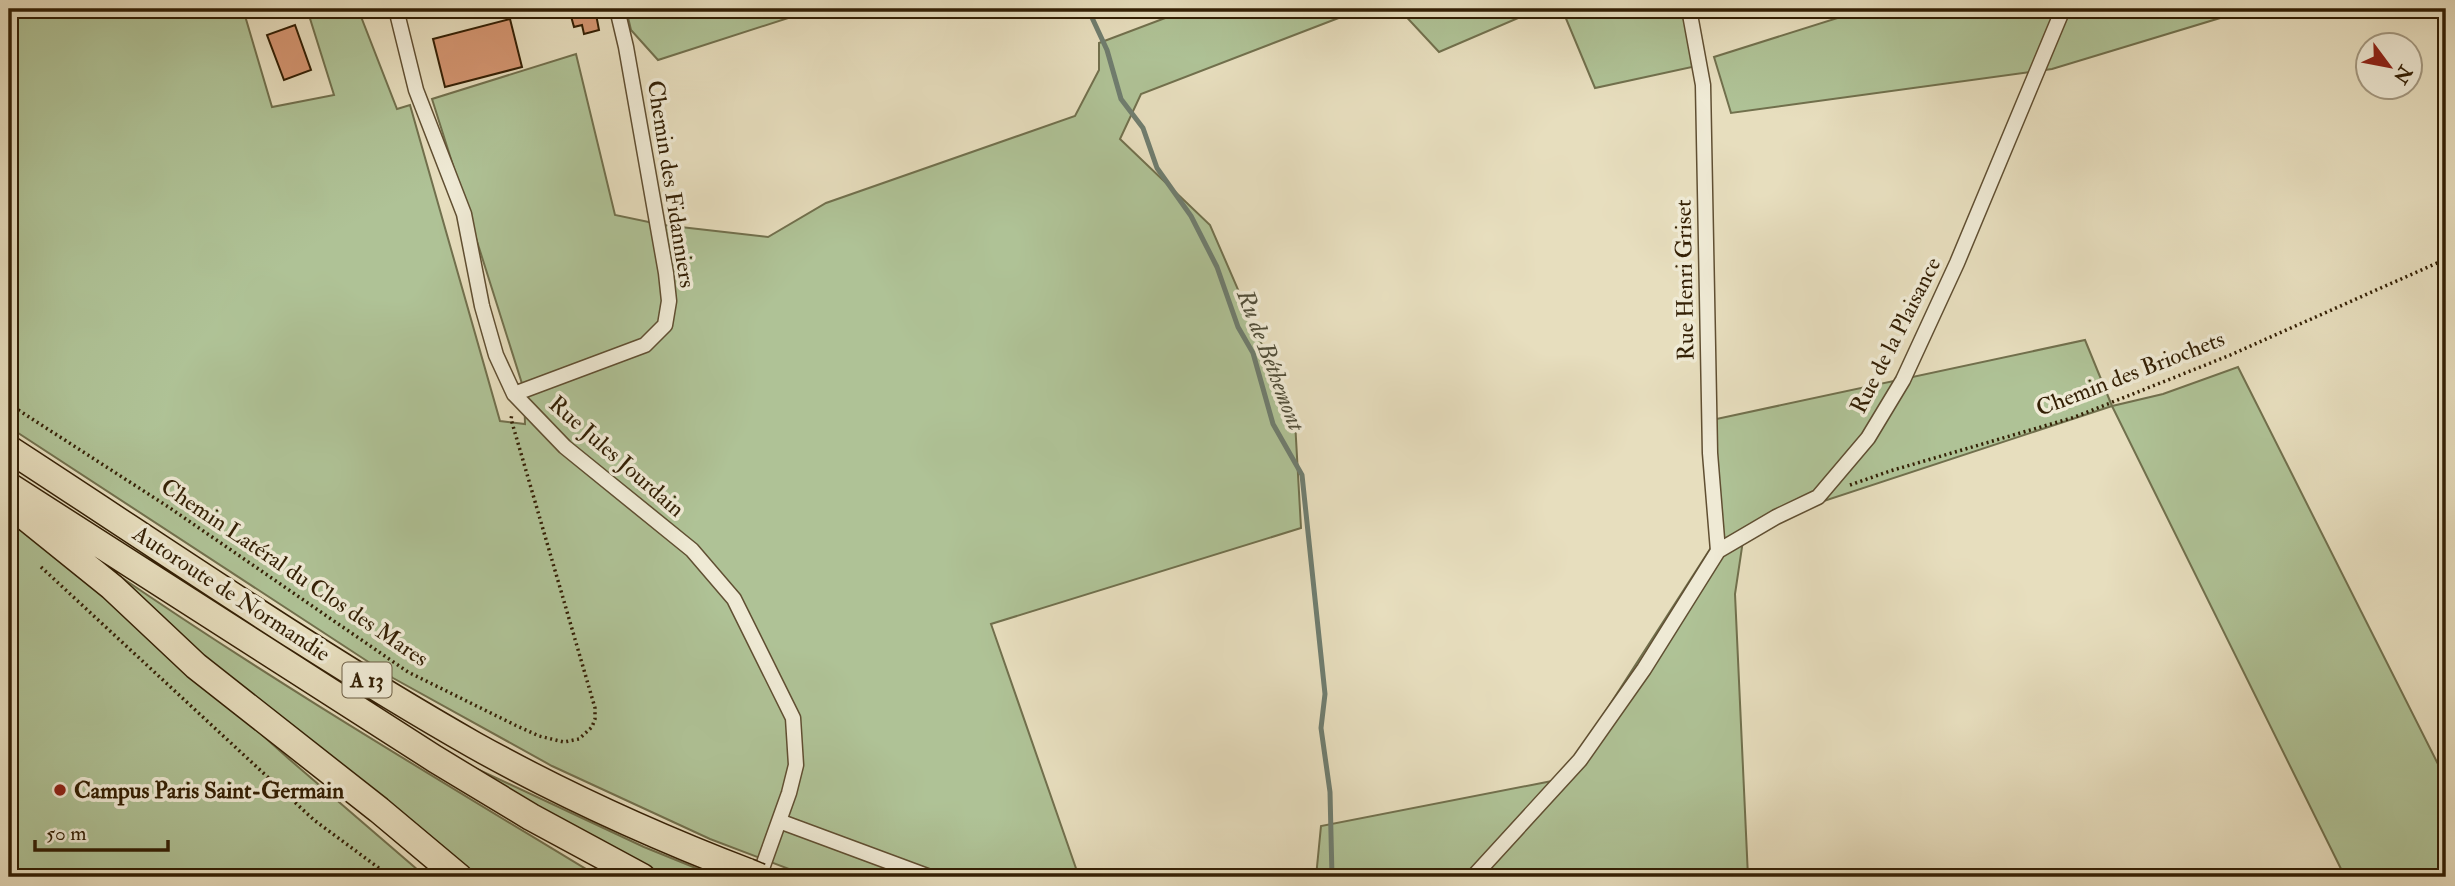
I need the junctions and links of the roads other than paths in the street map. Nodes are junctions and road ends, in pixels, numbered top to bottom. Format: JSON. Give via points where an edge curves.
{"nodes":[{"id":1,"x":396,"y":9,"type":"edge"},
{"id":2,"x":617,"y":9,"type":"edge"},
{"id":3,"x":1689,"y":9,"type":"edge"},
{"id":4,"x":2063,"y":9,"type":"edge"},
{"id":5,"x":514,"y":394,"type":"junction"},
{"id":6,"x":9,"y":449,"type":"edge"},
{"id":7,"x":9,"y":486,"type":"edge"},
{"id":8,"x":9,"y":504,"type":"edge"},
{"id":9,"x":1718,"y":551,"type":"junction"},
{"id":10,"x":779,"y":821,"type":"junction"},
{"id":11,"x":756,"y":876,"type":"edge"},
{"id":12,"x":459,"y":877,"type":"edge"},
{"id":13,"x":642,"y":877,"type":"edge"},
{"id":14,"x":930,"y":877,"type":"edge"},
{"id":15,"x":1473,"y":877,"type":"edge"}],
"edges":[{"from":1,"to":5,"type":"street","name":"Rue Jules Jourdain","via":[[416,90],[464,214],[496,355]]},
{"from":2,"to":5,"type":"street","name":"Chemin des Fidanniers","via":[[666,273],[669,301],[665,325],[645,345]]},
{"from":3,"to":9,"type":"street","name":"Rue Henri Griset","via":[[1703,85],[1710,453]]},
{"from":4,"to":9,"type":"street","name":"Rue de la Plaisance","via":[[1957,263],[1903,380],[1868,438],[1818,497]]},
{"from":5,"to":10,"type":"street","name":"Rue Jules Jourdain","via":[[565,447],[692,550],[734,599],[793,718],[796,765]]},
{"from":6,"to":11,"type":"highway","name":"Autoroute de Normandie","number":"A 13","via":[[328,656],[475,745],[618,817]]},
{"from":7,"to":13,"type":"highway","name":"Autoroute de Normandie","number":"A 13","via":[[435,759]]},
{"from":8,"to":12,"type":"highway","via":[[112,587],[196,666]]},
{"from":9,"to":15,"type":"street","name":"Rue de la Plaisance","via":[[1580,760]]},
{"from":10,"to":11,"type":"street","name":"Rue Jules Jourdain"},
{"from":10,"to":14,"type":"street"}]}
